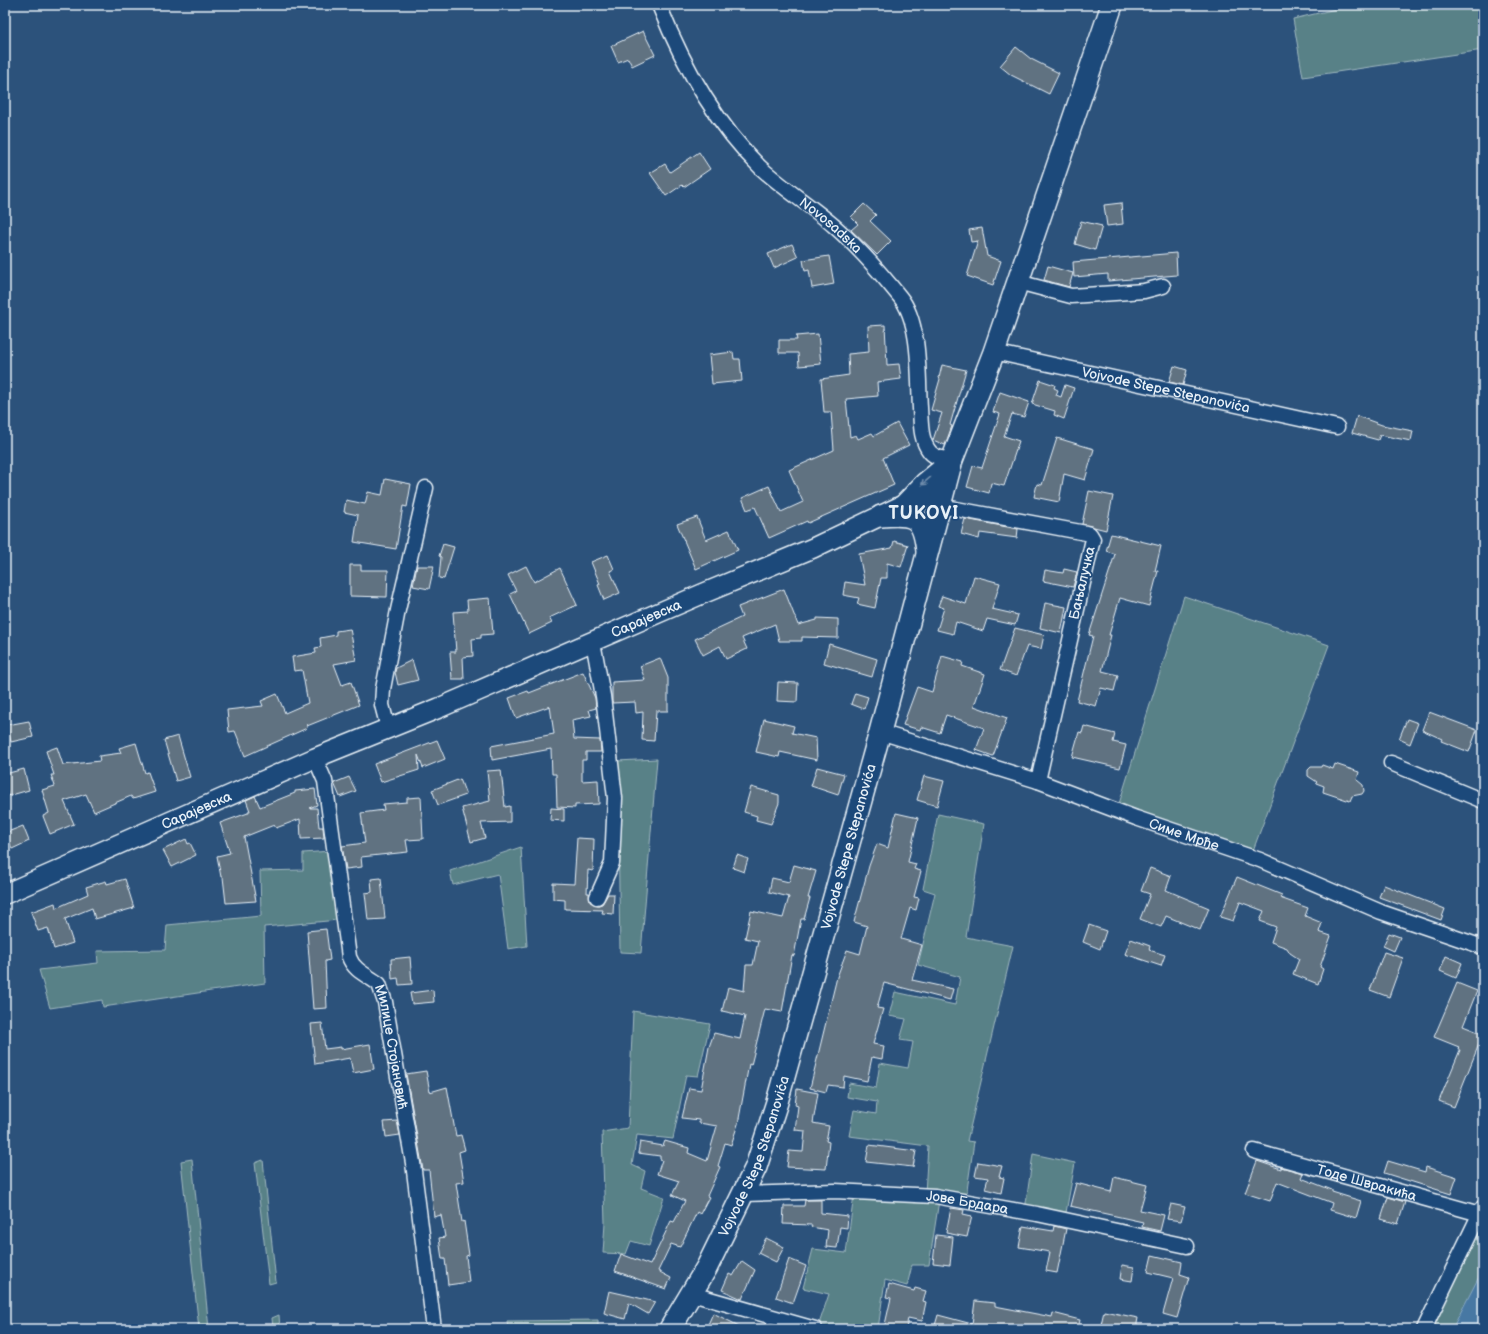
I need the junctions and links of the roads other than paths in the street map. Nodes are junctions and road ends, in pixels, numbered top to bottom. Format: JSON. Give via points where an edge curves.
{"nodes":[{"id":1,"x":659,"y":5,"type":"edge"},
{"id":2,"x":1112,"y":5,"type":"edge"},
{"id":3,"x":1018,"y":282,"type":"junction"},
{"id":4,"x":1163,"y":286,"type":"dead end"},
{"id":5,"x":994,"y":352,"type":"junction"},
{"id":6,"x":1337,"y":427,"type":"dead end"},
{"id":7,"x":952,"y":460,"type":"junction"},
{"id":8,"x":946,"y":486,"type":"junction"},
{"id":9,"x":426,"y":488,"type":"dead end"},
{"id":10,"x":903,"y":505,"type":"junction"},
{"id":11,"x":940,"y":506,"type":"junction"},
{"id":12,"x":881,"y":516,"type":"junction"},
{"id":13,"x":927,"y":551,"type":"junction"},
{"id":14,"x":593,"y":642,"type":"junction"},
{"id":15,"x":388,"y":728,"type":"junction"},
{"id":16,"x":880,"y":732,"type":"junction"},
{"id":17,"x":315,"y":758,"type":"junction"},
{"id":18,"x":1391,"y":762,"type":"dead end"},
{"id":19,"x":1038,"y":781,"type":"junction"},
{"id":20,"x":1483,"y":801,"type":"edge"},
{"id":21,"x":5,"y":894,"type":"edge"},
{"id":22,"x":597,"y":897,"type":"dead end"},
{"id":23,"x":1483,"y":947,"type":"edge"},
{"id":24,"x":1254,"y":1151,"type":"dead end"},
{"id":25,"x":744,"y":1194,"type":"junction"},
{"id":26,"x":1481,"y":1210,"type":"edge"},
{"id":27,"x":1188,"y":1246,"type":"dead end"},
{"id":28,"x":692,"y":1294,"type":"junction"},
{"id":29,"x":434,"y":1329,"type":"edge"},
{"id":30,"x":670,"y":1329,"type":"edge"},
{"id":31,"x":815,"y":1329,"type":"edge"},
{"id":32,"x":1424,"y":1329,"type":"edge"}],
"edges":[{"from":1,"to":7,"type":"street","name":"Novosadska","via":[[684,64],[719,119],[738,143],[762,168],[835,227],[881,274],[905,304],[912,321],[916,348],[921,432],[930,453]]},
{"from":2,"to":3,"type":"main road","name":"Vojvode Stepe Stepanovića"},
{"from":3,"to":4,"type":"street","via":[[1071,296],[1144,291]]},
{"from":3,"to":5,"type":"main road","name":"Vojvode Stepe Stepanovića"},
{"from":5,"to":6,"type":"street","name":"Vojvode Stepe Stepanovića"},
{"from":5,"to":7,"type":"main road","name":"Vojvode Stepe Stepanovića"},
{"from":7,"to":8,"type":"main road","name":"Vojvode Stepe Stepanovića"},
{"from":7,"to":10,"type":"main road","one_way":true},
{"from":8,"to":10,"type":"main road","via":[[924,499]]},
{"from":8,"to":11,"type":"main road","name":"Vojvode Stepe Stepanovića"},
{"from":9,"to":15,"type":"street","via":[[383,689],[382,705]]},
{"from":10,"to":12,"type":"main road","name":"Сарајевска"},
{"from":11,"to":13,"type":"main road","name":"Vojvode Stepe Stepanovića"},
{"from":11,"to":19,"type":"street","name":"Бањалучка","via":[[1086,532],[1093,539]]},
{"from":12,"to":13,"type":"main road","via":[[906,515],[918,520],[926,536]]},
{"from":12,"to":14,"type":"main road","name":"Сарајевска","via":[[814,548]]},
{"from":13,"to":16,"type":"main road","name":"Vojvode Stepe Stepanovića"},
{"from":14,"to":15,"type":"main road","name":"Сарајевска"},
{"from":14,"to":22,"type":"street","via":[[603,696],[615,798],[612,863]]},
{"from":15,"to":17,"type":"main road","name":"Сарајевска"},
{"from":16,"to":19,"type":"street","name":"Симе Мрђе"},
{"from":16,"to":25,"type":"main road","name":"Vojvode Stepe Stepanovića","via":[[777,1102],[756,1167]]},
{"from":17,"to":21,"type":"main road","name":"Сарајевска"},
{"from":17,"to":29,"type":"street","name":"Милице Стојановић","via":[[325,781],[349,956],[357,970],[379,984],[385,1002],[413,1163]]},
{"from":18,"to":20,"type":"street"},
{"from":19,"to":23,"type":"street","name":"Симе Мрђе","via":[[1136,818],[1260,860],[1381,912]]},
{"from":24,"to":26,"type":"street","name":"Тоде Швракића"},
{"from":25,"to":27,"type":"street","name":"Јове Брдара","via":[[835,1191],[934,1196],[1037,1214]]},
{"from":25,"to":28,"type":"main road","name":"Vojvode Stepe Stepanovića"},
{"from":26,"to":32,"type":"street","name":"Тоде Швракића"},
{"from":28,"to":30,"type":"main road","name":"Vojvode Stepe Stepanovića"},
{"from":28,"to":31,"type":"street"}]}
